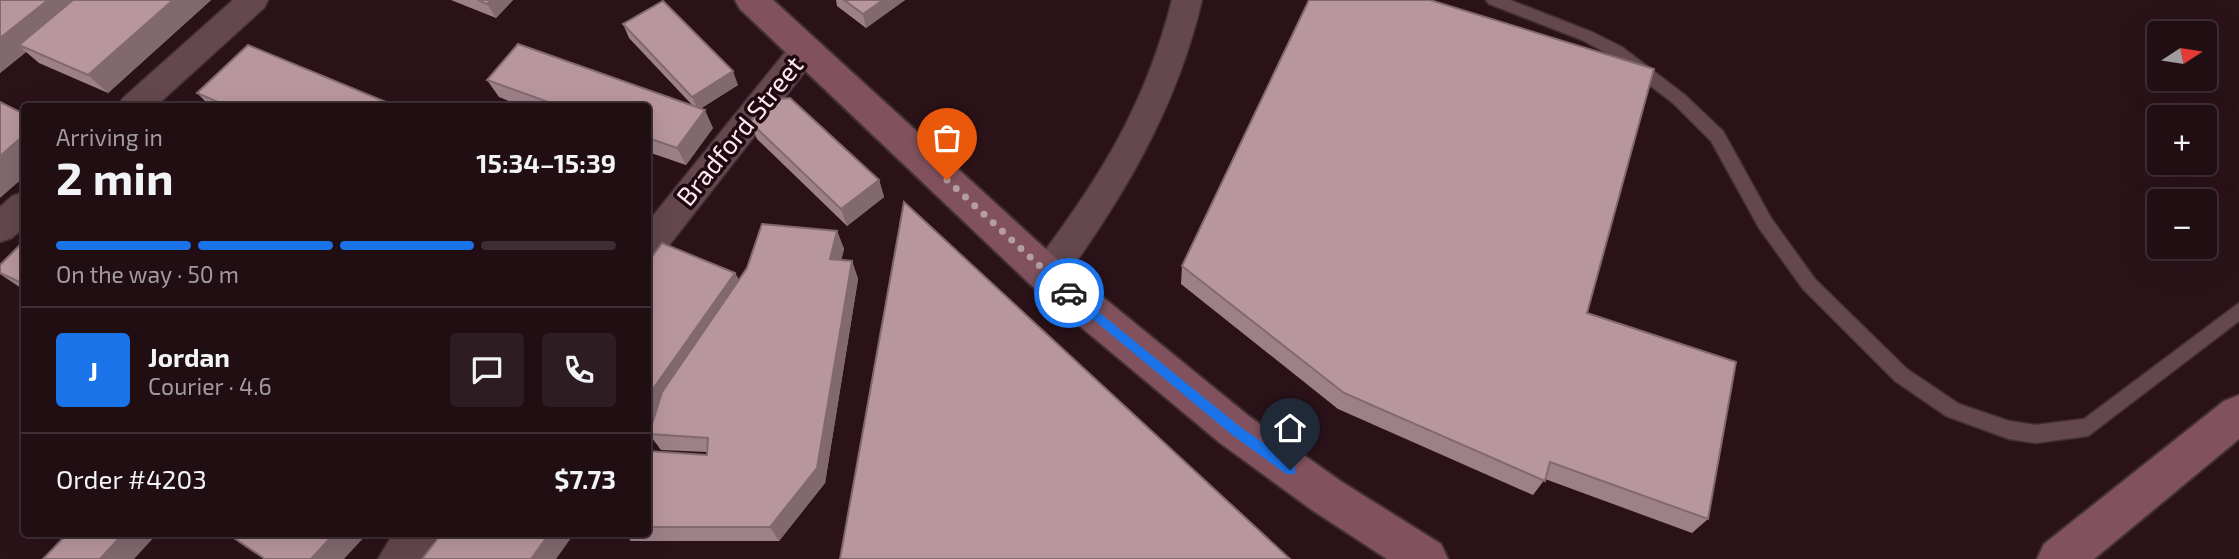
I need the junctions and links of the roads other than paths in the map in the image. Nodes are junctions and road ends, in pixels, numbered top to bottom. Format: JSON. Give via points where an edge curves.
{"nodes":[{"id":1,"x":253,"y":0,"type":"edge"},
{"id":2,"x":752,"y":0,"type":"edge"},
{"id":3,"x":1187,"y":0,"type":"edge"},
{"id":4,"x":1494,"y":0,"type":"edge"},
{"id":5,"x":806,"y":48,"type":"junction"},
{"id":6,"x":138,"y":103,"type":"edge"},
{"id":7,"x":21,"y":208,"type":"edge"},
{"id":8,"x":0,"y":228,"type":"edge"},
{"id":9,"x":651,"y":243,"type":"edge"},
{"id":10,"x":1047,"y":275,"type":"junction"},
{"id":11,"x":2239,"y":311,"type":"edge"},
{"id":12,"x":2239,"y":414,"type":"edge"},
{"id":13,"x":416,"y":537,"type":"edge"},
{"id":14,"x":398,"y":559,"type":"edge"},
{"id":15,"x":1426,"y":559,"type":"edge"},
{"id":16,"x":2059,"y":559,"type":"edge"}],
"edges":[{"from":1,"to":6,"type":"street"},
{"from":2,"to":5,"type":"street"},
{"from":3,"to":10,"type":"street","via":[[1160,92],[1128,158]]},
{"from":4,"to":11,"type":"lane","via":[[1597,41],[1679,99],[1717,136],[1765,223],[1809,284],[1901,375],[1953,410],[2035,434],[2088,427]]},
{"from":5,"to":9,"type":"street","name":"Bradford Street"},
{"from":5,"to":10,"type":"street"},
{"from":7,"to":8,"type":"street"},
{"from":10,"to":15,"type":"street","via":[[1235,430]]},
{"from":12,"to":16,"type":"street"},
{"from":13,"to":14,"type":"street"}]}
